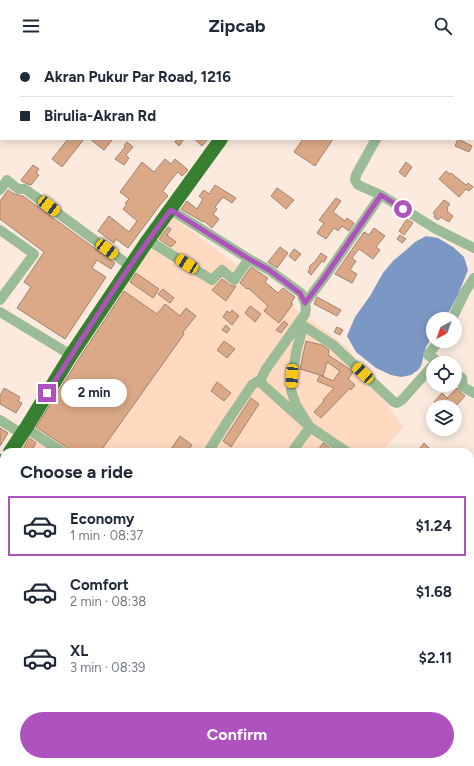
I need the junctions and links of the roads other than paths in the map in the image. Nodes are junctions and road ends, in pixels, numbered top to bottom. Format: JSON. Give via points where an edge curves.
{"nodes":[{"id":1,"x":220,"y":140,"type":"edge"},
{"id":2,"x":375,"y":140,"type":"edge"},
{"id":3,"x":0,"y":190,"type":"edge"},
{"id":4,"x":381,"y":195,"type":"junction"},
{"id":5,"x":171,"y":210,"type":"junction"},
{"id":6,"x":0,"y":230,"type":"edge"},
{"id":7,"x":148,"y":240,"type":"junction"},
{"id":8,"x":474,"y":248,"type":"edge"},
{"id":9,"x":249,"y":259,"type":"junction"},
{"id":10,"x":130,"y":266,"type":"junction"},
{"id":11,"x":474,"y":278,"type":"edge"},
{"id":12,"x":0,"y":300,"type":"edge"},
{"id":13,"x":305,"y":303,"type":"junction"},
{"id":14,"x":0,"y":312,"type":"edge"},
{"id":15,"x":455,"y":312,"type":"edge"},
{"id":16,"x":299,"y":322,"type":"junction"},
{"id":17,"x":433,"y":348,"type":"edge"},
{"id":18,"x":71,"y":355,"type":"junction"},
{"id":19,"x":429,"y":356,"type":"edge"},
{"id":20,"x":426,"y":374,"type":"edge"},
{"id":21,"x":462,"y":378,"type":"edge"},
{"id":22,"x":261,"y":379,"type":"junction"},
{"id":23,"x":474,"y":393,"type":"edge"},
{"id":24,"x":0,"y":420,"type":"edge"},
{"id":25,"x":310,"y":427,"type":"junction"},
{"id":26,"x":24,"y":431,"type":"junction"},
{"id":27,"x":13,"y":448,"type":"edge"},
{"id":28,"x":55,"y":448,"type":"edge"},
{"id":29,"x":211,"y":448,"type":"edge"},
{"id":30,"x":295,"y":448,"type":"edge"},
{"id":31,"x":341,"y":448,"type":"edge"}],
"edges":[{"from":1,"to":5,"type":"highway"},
{"from":2,"to":4,"type":"street","via":[[355,180],[358,185]]},
{"from":3,"to":10,"type":"street","via":[[7,180],[18,189],[25,189]]},
{"from":4,"to":8,"type":"street","via":[[436,229]]},
{"from":4,"to":13,"type":"street"},
{"from":5,"to":7,"type":"highway"},
{"from":5,"to":9,"type":"street"},
{"from":6,"to":12,"type":"street","via":[[34,254]]},
{"from":7,"to":9,"type":"street","via":[[212,280],[222,270],[234,280]]},
{"from":7,"to":10,"type":"highway"},
{"from":9,"to":13,"type":"street","via":[[300,293]]},
{"from":10,"to":18,"type":"highway"},
{"from":11,"to":15,"type":"street"},
{"from":13,"to":16,"type":"street","via":[[305,314]]},
{"from":14,"to":18,"type":"street"},
{"from":16,"to":20,"type":"street","via":[[333,345],[394,402],[402,400]]},
{"from":16,"to":22,"type":"street"},
{"from":16,"to":25,"type":"street","via":[[302,331],[291,390],[296,405]]},
{"from":17,"to":19,"type":"street"},
{"from":18,"to":26,"type":"highway"},
{"from":21,"to":23,"type":"street","via":[[463,387]]},
{"from":22,"to":25,"type":"street","via":[[266,388]]},
{"from":22,"to":29,"type":"street","via":[[252,385]]},
{"from":24,"to":26,"type":"street"},
{"from":25,"to":30,"type":"street"},
{"from":25,"to":31,"type":"street"},
{"from":26,"to":27,"type":"highway"},
{"from":26,"to":28,"type":"street"}]}
